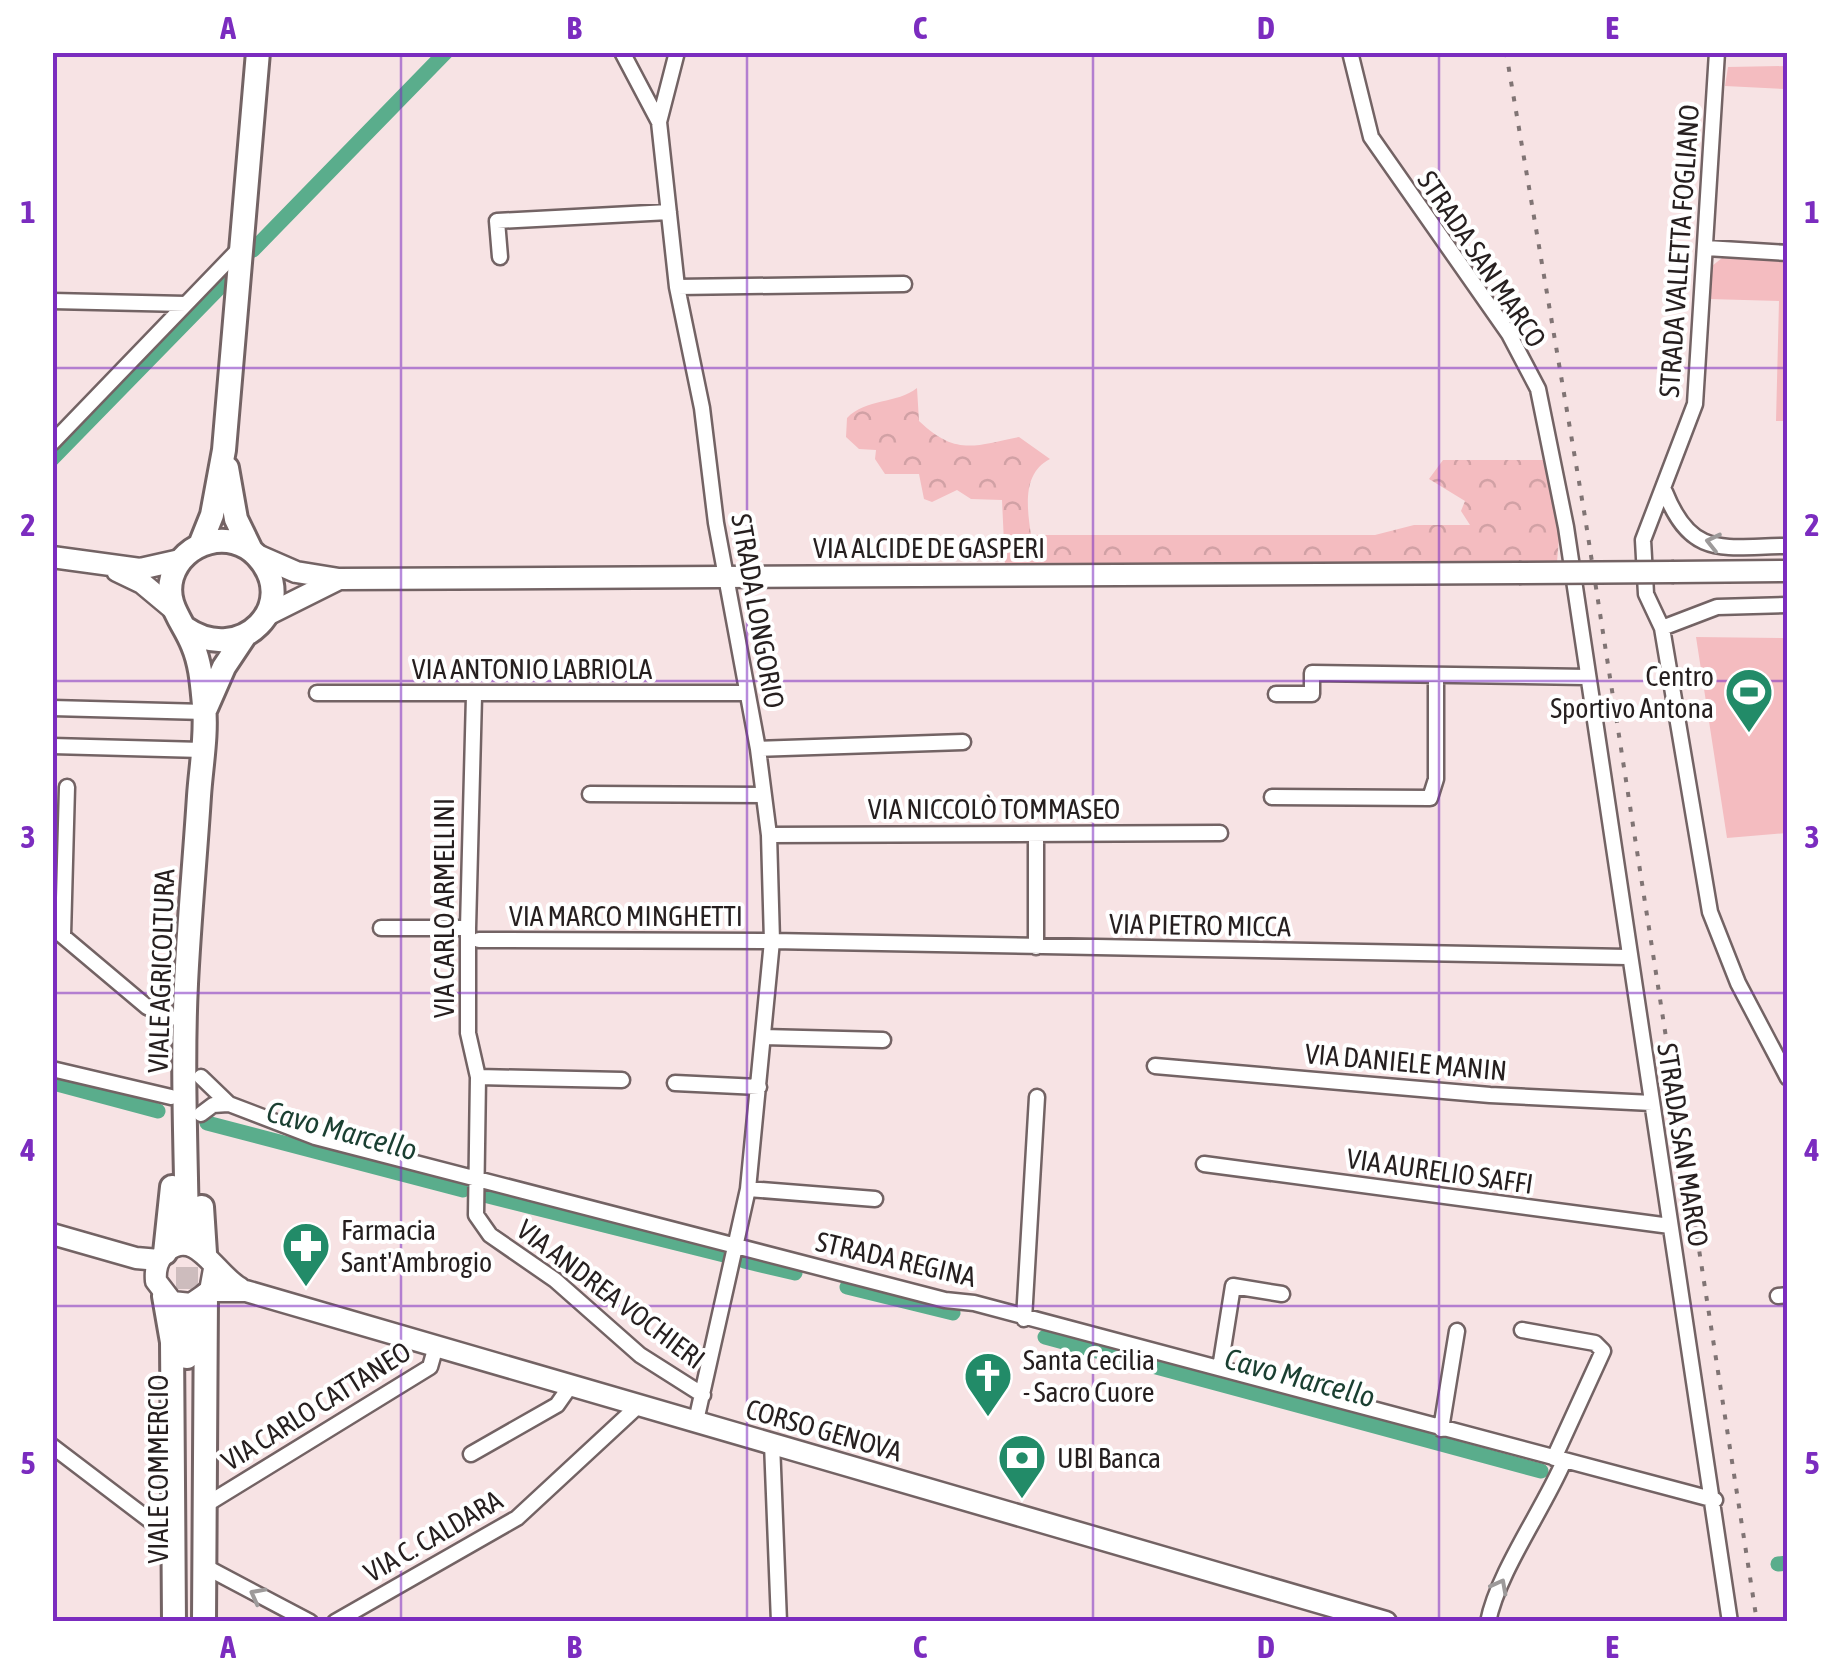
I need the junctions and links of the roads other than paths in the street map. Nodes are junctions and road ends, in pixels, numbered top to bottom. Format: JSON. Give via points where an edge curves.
{"nodes":[{"id":1,"x":258,"y":52,"type":"edge"},
{"id":2,"x":622,"y":52,"type":"edge"},
{"id":3,"x":677,"y":52,"type":"edge"},
{"id":4,"x":1350,"y":52,"type":"edge"},
{"id":5,"x":1717,"y":52,"type":"edge"},
{"id":6,"x":659,"y":122,"type":"junction"},
{"id":7,"x":669,"y":212,"type":"junction"},
{"id":8,"x":1706,"y":248,"type":"junction"},
{"id":9,"x":241,"y":249,"type":"junction"},
{"id":10,"x":1788,"y":253,"type":"edge"},
{"id":11,"x":500,"y":257,"type":"dead end"},
{"id":12,"x":904,"y":284,"type":"dead end"},
{"id":13,"x":677,"y":287,"type":"junction"},
{"id":14,"x":52,"y":301,"type":"edge"},
{"id":15,"x":186,"y":304,"type":"junction"},
{"id":16,"x":52,"y":443,"type":"edge"},
{"id":17,"x":224,"y":450,"type":"junction"},
{"id":18,"x":1665,"y":492,"type":"junction"},
{"id":19,"x":200,"y":545,"type":"junction"},
{"id":20,"x":1788,"y":546,"type":"edge"},
{"id":21,"x":254,"y":552,"type":"junction"},
{"id":22,"x":52,"y":556,"type":"edge"},
{"id":23,"x":180,"y":560,"type":"junction"},
{"id":24,"x":110,"y":568,"type":"junction"},
{"id":25,"x":1788,"y":571,"type":"edge"},
{"id":26,"x":726,"y":577,"type":"junction"},
{"id":27,"x":339,"y":579,"type":"junction"},
{"id":28,"x":1788,"y":606,"type":"edge"},
{"id":29,"x":172,"y":608,"type":"junction"},
{"id":30,"x":266,"y":616,"type":"junction"},
{"id":31,"x":185,"y":628,"type":"junction"},
{"id":32,"x":1662,"y":628,"type":"junction"},
{"id":33,"x":244,"y":637,"type":"junction"},
{"id":34,"x":1436,"y":674,"type":"junction"},
{"id":35,"x":1586,"y":677,"type":"junction"},
{"id":36,"x":317,"y":693,"type":"dead end"},
{"id":37,"x":747,"y":693,"type":"junction"},
{"id":38,"x":1276,"y":694,"type":"dead end"},
{"id":39,"x":474,"y":696,"type":"junction"},
{"id":40,"x":52,"y":708,"type":"edge"},
{"id":41,"x":205,"y":712,"type":"junction"},
{"id":42,"x":963,"y":742,"type":"dead end"},
{"id":43,"x":52,"y":746,"type":"edge"},
{"id":44,"x":758,"y":748,"type":"junction"},
{"id":45,"x":202,"y":750,"type":"junction"},
{"id":46,"x":67,"y":787,"type":"dead end"},
{"id":47,"x":590,"y":794,"type":"dead end"},
{"id":48,"x":764,"y":795,"type":"junction"},
{"id":49,"x":1272,"y":797,"type":"dead end"},
{"id":50,"x":1220,"y":833,"type":"dead end"},
{"id":51,"x":1036,"y":834,"type":"junction"},
{"id":52,"x":769,"y":835,"type":"junction"},
{"id":53,"x":381,"y":928,"type":"dead end"},
{"id":54,"x":468,"y":928,"type":"junction"},
{"id":55,"x":58,"y":931,"type":"edge"},
{"id":56,"x":480,"y":940,"type":"dead end"},
{"id":57,"x":772,"y":941,"type":"junction"},
{"id":58,"x":189,"y":944,"type":"junction"},
{"id":59,"x":1036,"y":947,"type":"junction"},
{"id":60,"x":1627,"y":957,"type":"junction"},
{"id":61,"x":171,"y":1018,"type":"junction"},
{"id":62,"x":763,"y":1037,"type":"junction"},
{"id":63,"x":883,"y":1040,"type":"dead end"},
{"id":64,"x":1155,"y":1066,"type":"dead end"},
{"id":65,"x":52,"y":1070,"type":"edge"},
{"id":66,"x":201,"y":1077,"type":"junction"},
{"id":67,"x":478,"y":1077,"type":"junction"},
{"id":68,"x":1788,"y":1078,"type":"edge"},
{"id":69,"x":622,"y":1080,"type":"dead end"},
{"id":70,"x":675,"y":1084,"type":"dead end"},
{"id":71,"x":759,"y":1088,"type":"junction"},
{"id":72,"x":171,"y":1097,"type":"junction"},
{"id":73,"x":1036,"y":1097,"type":"dead end"},
{"id":74,"x":1652,"y":1103,"type":"junction"},
{"id":75,"x":229,"y":1104,"type":"junction"},
{"id":76,"x":202,"y":1114,"type":"junction"},
{"id":77,"x":1204,"y":1164,"type":"dead end"},
{"id":78,"x":475,"y":1178,"type":"junction"},
{"id":79,"x":748,"y":1189,"type":"junction"},
{"id":80,"x":875,"y":1199,"type":"dead end"},
{"id":81,"x":1670,"y":1226,"type":"junction"},
{"id":82,"x":187,"y":1234,"type":"tunnel mouth"},
{"id":83,"x":55,"y":1241,"type":"edge"},
{"id":84,"x":738,"y":1246,"type":"junction"},
{"id":85,"x":160,"y":1262,"type":"junction"},
{"id":86,"x":209,"y":1277,"type":"junction"},
{"id":87,"x":1282,"y":1294,"type":"dead end"},
{"id":88,"x":164,"y":1296,"type":"junction"},
{"id":89,"x":187,"y":1316,"type":"tunnel mouth"},
{"id":90,"x":1024,"y":1318,"type":"junction"},
{"id":91,"x":1522,"y":1330,"type":"dead end"},
{"id":92,"x":1457,"y":1331,"type":"dead end"},
{"id":93,"x":436,"y":1346,"type":"junction"},
{"id":94,"x":1220,"y":1368,"type":"junction"},
{"id":95,"x":571,"y":1385,"type":"junction"},
{"id":96,"x":702,"y":1395,"type":"junction"},
{"id":97,"x":638,"y":1404,"type":"junction"},
{"id":98,"x":696,"y":1421,"type":"junction"},
{"id":99,"x":1441,"y":1428,"type":"junction"},
{"id":100,"x":772,"y":1443,"type":"junction"},
{"id":101,"x":52,"y":1446,"type":"edge"},
{"id":102,"x":471,"y":1454,"type":"dead end"},
{"id":103,"x":1559,"y":1460,"type":"junction"},
{"id":104,"x":173,"y":1495,"type":"junction"},
{"id":105,"x":1715,"y":1500,"type":"junction"},
{"id":106,"x":212,"y":1501,"type":"dead end"},
{"id":107,"x":133,"y":1506,"type":"junction"},
{"id":108,"x":174,"y":1538,"type":"junction"},
{"id":109,"x":204,"y":1566,"type":"junction"},
{"id":110,"x":1364,"y":1618,"type":"edge"},
{"id":111,"x":174,"y":1622,"type":"edge"},
{"id":112,"x":189,"y":1622,"type":"edge"},
{"id":113,"x":204,"y":1622,"type":"edge"},
{"id":114,"x":310,"y":1622,"type":"edge"},
{"id":115,"x":334,"y":1622,"type":"edge"},
{"id":116,"x":779,"y":1622,"type":"edge"},
{"id":117,"x":1386,"y":1622,"type":"edge"},
{"id":118,"x":1488,"y":1622,"type":"edge"},
{"id":119,"x":1730,"y":1622,"type":"edge"}],
"edges":[{"from":1,"to":9,"type":"main road"},
{"from":2,"to":6,"type":"street","name":"STRADA LONGORIO"},
{"from":3,"to":6,"type":"street"},
{"from":4,"to":35,"type":"street","name":"STRADA SAN MARCO","via":[[1371,137],[1509,334],[1538,389]]},
{"from":5,"to":8,"type":"street","name":"STRADA VALLETTA FOGLIANO"},
{"from":6,"to":7,"type":"street","name":"STRADA LONGORIO"},
{"from":7,"to":11,"type":"street","via":[[498,221]]},
{"from":7,"to":13,"type":"street","name":"STRADA LONGORIO"},
{"from":8,"to":10,"type":"street"},
{"from":8,"to":18,"type":"street","name":"STRADA VALLETTA FOGLIANO","via":[[1695,404]]},
{"from":9,"to":15,"type":"street"},
{"from":9,"to":17,"type":"main road"},
{"from":12,"to":13,"type":"street"},
{"from":13,"to":26,"type":"street","name":"STRADA LONGORIO"},
{"from":14,"to":15,"type":"street"},
{"from":15,"to":16,"type":"street"},
{"from":17,"to":19,"type":"main road"},
{"from":17,"to":21,"type":"main road","via":[[236,519]]},
{"from":20,"to":18,"type":"street","one_way":true,"via":[[1715,546],[1692,537],[1678,525]]},
{"from":18,"to":32,"type":"street","name":"STRADA VALLETTA FOGLIANO","via":[[1644,540],[1646,594]]},
{"from":19,"to":21,"type":"main road","via":[[226,540]]},
{"from":19,"to":23,"type":"main road"},
{"from":21,"to":27,"type":"main road","name":"VIA ALCIDE DE GASPERI","via":[[296,572]]},
{"from":21,"to":30,"type":"main road","via":[[270,578]]},
{"from":22,"to":24,"type":"main road"},
{"from":23,"to":24,"type":"main road","via":[[140,570]]},
{"from":23,"to":29,"type":"main road","via":[[170,583]]},
{"from":24,"to":29,"type":"main road"},
{"from":25,"to":26,"type":"main road","name":"VIA ALCIDE DE GASPERI","bridge":true},
{"from":26,"to":27,"type":"main road","name":"VIA ALCIDE DE GASPERI"},
{"from":26,"to":37,"type":"street","name":"STRADA LONGORIO"},
{"from":27,"to":30,"type":"main road","name":"VIA ALCIDE DE GASPERI"},
{"from":28,"to":32,"type":"street","via":[[1717,607]]},
{"from":29,"to":31,"type":"main road","name":"VIALE AGRICOLTURA"},
{"from":30,"to":33,"type":"main road","name":"VIALE AGRICOLTURA"},
{"from":31,"to":33,"type":"main road","via":[[214,642]]},
{"from":31,"to":41,"type":"main road","name":"VIALE AGRICOLTURA","via":[[199,665]]},
{"from":32,"to":68,"type":"street","name":"STRADA VALLETTA FOGLIANO","via":[[1710,912]]},
{"from":33,"to":41,"type":"main road","name":"VIALE AGRICOLTURA"},
{"from":34,"to":35,"type":"street"},
{"from":34,"to":38,"type":"street","via":[[1312,673],[1312,694]]},
{"from":34,"to":49,"type":"street","via":[[1436,778],[1430,798]]},
{"from":35,"to":60,"type":"street","name":"STRADA SAN MARCO"},
{"from":36,"to":39,"type":"street","name":"VIA ANTONIO LABRIOLA"},
{"from":37,"to":39,"type":"street","name":"VIA ANTONIO LABRIOLA"},
{"from":37,"to":44,"type":"street","name":"STRADA LONGORIO"},
{"from":39,"to":54,"type":"street","name":"VIA CARLO ARMELLINI"},
{"from":40,"to":41,"type":"street"},
{"from":41,"to":45,"type":"main road","name":"VIALE AGRICOLTURA"},
{"from":42,"to":44,"type":"street"},
{"from":43,"to":45,"type":"street"},
{"from":44,"to":48,"type":"street","name":"STRADA LONGORIO"},
{"from":45,"to":58,"type":"main road","name":"VIALE AGRICOLTURA"},
{"from":46,"to":55,"type":"street"},
{"from":47,"to":48,"type":"street"},
{"from":48,"to":52,"type":"street","name":"STRADA LONGORIO"},
{"from":50,"to":51,"type":"street","name":"VIA NICCOLÒ TOMMASEO"},
{"from":51,"to":52,"type":"street","name":"VIA NICCOLÒ TOMMASEO"},
{"from":51,"to":59,"type":"street"},
{"from":52,"to":57,"type":"street","name":"STRADA LONGORIO"},
{"from":53,"to":54,"type":"street"},
{"from":54,"to":67,"type":"street","name":"VIA CARLO ARMELLINI","via":[[468,1033]]},
{"from":55,"to":61,"type":"street","via":[[147,1006]]},
{"from":56,"to":57,"type":"street","name":"VIA MARCO MINGHETTI"},
{"from":57,"to":59,"type":"street","name":"VIA PIETRO MICCA"},
{"from":57,"to":62,"type":"street","name":"STRADA LONGORIO"},
{"from":58,"to":61,"type":"main road"},
{"from":58,"to":66,"type":"main road","via":[[200,995]]},
{"from":58,"to":82,"type":"main road","name":"VIALE AGRICOLTURA"},
{"from":59,"to":60,"type":"street","name":"VIA PIETRO MICCA"},
{"from":60,"to":74,"type":"street","name":"STRADA SAN MARCO"},
{"from":61,"to":72,"type":"main road"},
{"from":62,"to":63,"type":"street"},
{"from":62,"to":71,"type":"street","name":"STRADA LONGORIO"},
{"from":64,"to":74,"type":"street","name":"VIA DANIELE MANIN"},
{"from":65,"to":72,"type":"street"},
{"from":66,"to":75,"type":"street","name":"STRADA REGINA"},
{"from":66,"to":76,"type":"main road"},
{"from":67,"to":69,"type":"street"},
{"from":67,"to":78,"type":"street","name":"VIA CARLO ARMELLINI"},
{"from":70,"to":71,"type":"street"},
{"from":71,"to":79,"type":"street","name":"STRADA LONGORIO"},
{"from":72,"to":85,"type":"main road","via":[[172,1211]]},
{"from":73,"to":90,"type":"street"},
{"from":74,"to":81,"type":"street","name":"STRADA SAN MARCO"},
{"from":75,"to":76,"type":"street"},
{"from":75,"to":78,"type":"street","name":"STRADA REGINA","via":[[316,1136]]},
{"from":76,"to":86,"type":"main road"},
{"from":77,"to":81,"type":"street","name":"VIA AURELIO SAFFI"},
{"from":78,"to":84,"type":"street","name":"STRADA REGINA"},
{"from":78,"to":96,"type":"street","name":"VIA ANDREA VOCHIERI","via":[[474,1209],[490,1235],[555,1280],[640,1355]]},
{"from":79,"to":80,"type":"street"},
{"from":79,"to":84,"type":"street","name":"STRADA LONGORIO"},
{"from":81,"to":105,"type":"street","name":"STRADA SAN MARCO"},
{"from":83,"to":85,"type":"main road"},
{"from":84,"to":90,"type":"street","name":"STRADA REGINA"},
{"from":84,"to":96,"type":"street","name":"STRADA LONGORIO"},
{"from":85,"to":86,"type":"main road","name":"CORSO GENOVA","via":[[186,1245]]},
{"from":85,"to":88,"type":"main road"},
{"from":86,"to":88,"type":"main road","name":"CORSO GENOVA","via":[[182,1304]]},
{"from":86,"to":93,"type":"main road","name":"CORSO GENOVA"},
{"from":86,"to":109,"type":"main road"},
{"from":87,"to":94,"type":"street","via":[[1233,1286]]},
{"from":88,"to":104,"type":"main road","via":[[172,1342]]},
{"from":89,"to":112,"type":"main road","name":"VIALE COMMERCIO"},
{"from":90,"to":94,"type":"street","name":"STRADA REGINA"},
{"from":91,"to":103,"type":"street","via":[[1603,1350]]},
{"from":92,"to":99,"type":"street"},
{"from":93,"to":95,"type":"main road","name":"CORSO GENOVA"},
{"from":93,"to":106,"type":"street","name":"VIA CARLO CATTANEO","via":[[430,1367]]},
{"from":94,"to":99,"type":"street","name":"STRADA REGINA"},
{"from":95,"to":97,"type":"main road","name":"CORSO GENOVA"},
{"from":95,"to":102,"type":"street","via":[[557,1406]]},
{"from":96,"to":98,"type":"street","name":"STRADA LONGORIO"},
{"from":97,"to":98,"type":"main road","name":"CORSO GENOVA"},
{"from":97,"to":115,"type":"street","name":"VIA C. CALDARA","via":[[517,1518]]},
{"from":98,"to":100,"type":"main road","name":"CORSO GENOVA"},
{"from":99,"to":103,"type":"street","name":"STRADA REGINA"},
{"from":100,"to":110,"type":"main road","name":"CORSO GENOVA"},
{"from":100,"to":116,"type":"street"},
{"from":101,"to":107,"type":"street"},
{"from":103,"to":105,"type":"street","name":"STRADA REGINA"},
{"from":118,"to":103,"type":"street","one_way":true},
{"from":104,"to":107,"type":"street","via":[[158,1508]]},
{"from":104,"to":108,"type":"main road"},
{"from":105,"to":119,"type":"street","name":"STRADA SAN MARCO"},
{"from":107,"to":108,"type":"street"},
{"from":108,"to":111,"type":"main road"},
{"from":109,"to":113,"type":"main road"},
{"from":114,"to":109,"type":"street","one_way":true},
{"from":110,"to":117,"type":"main road","name":"CORSO GENOVA"}]}
